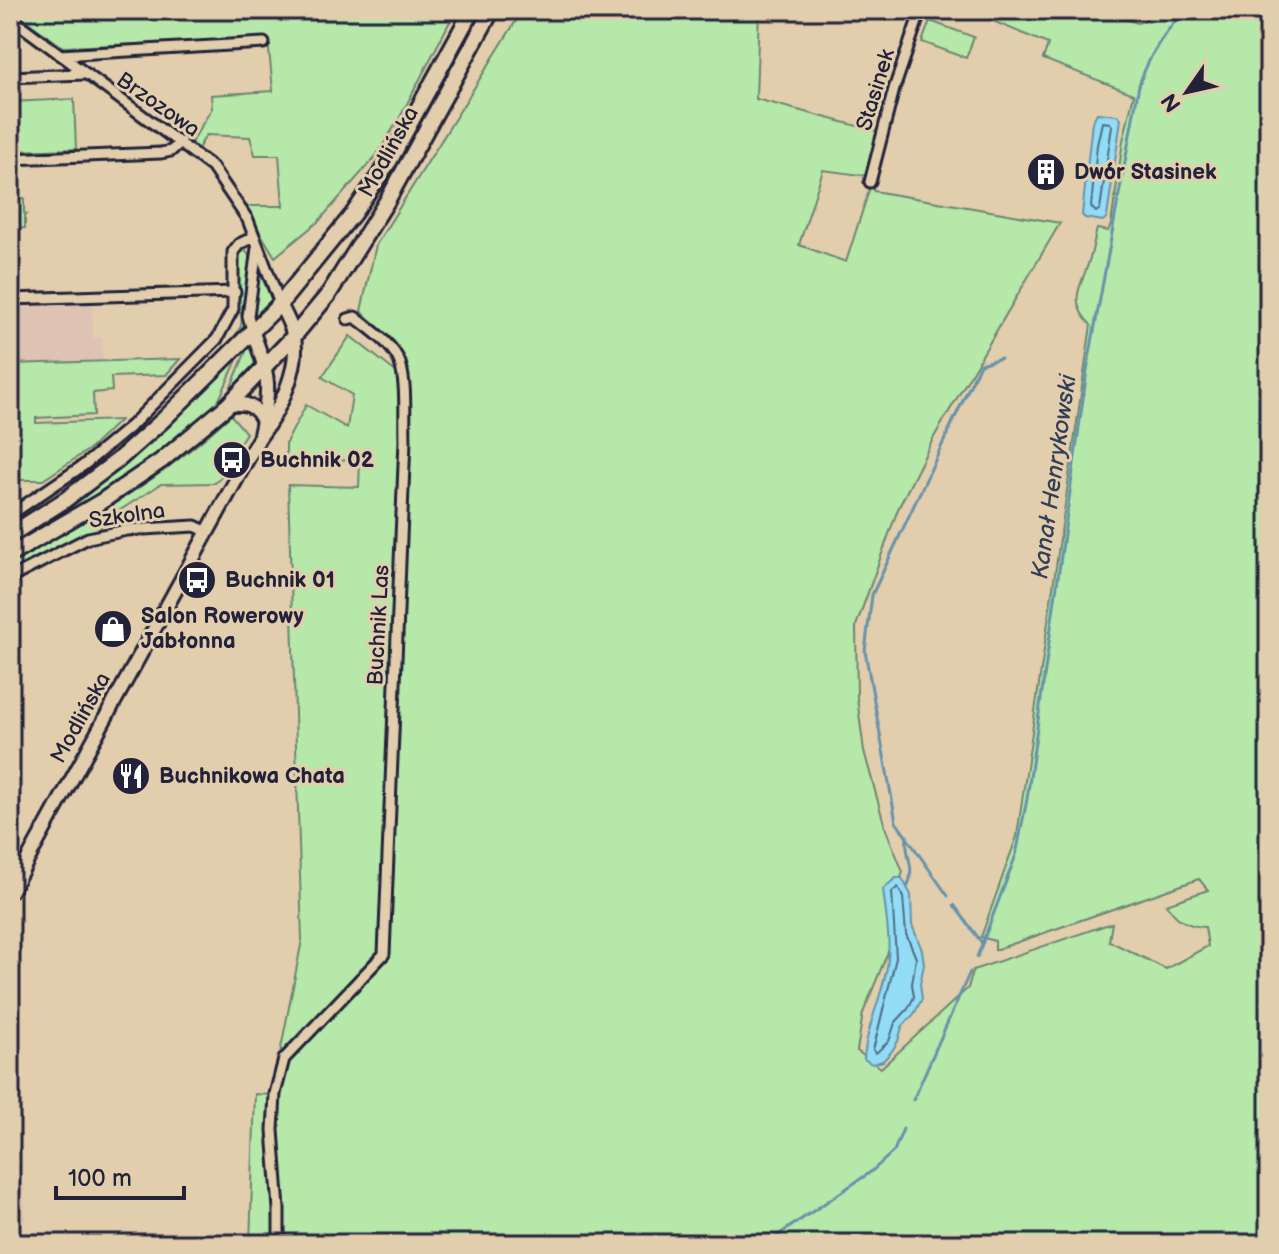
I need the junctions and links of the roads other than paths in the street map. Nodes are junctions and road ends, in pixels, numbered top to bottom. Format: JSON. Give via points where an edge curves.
{"nodes":[{"id":1,"x":472,"y":10,"type":"edge"},
{"id":2,"x":492,"y":10,"type":"edge"},
{"id":3,"x":921,"y":10,"type":"edge"},
{"id":4,"x":10,"y":21,"type":"edge"},
{"id":5,"x":264,"y":43,"type":"dead end"},
{"id":6,"x":60,"y":55,"type":"junction"},
{"id":7,"x":84,"y":74,"type":"junction"},
{"id":8,"x":10,"y":77,"type":"edge"},
{"id":9,"x":181,"y":142,"type":"junction"},
{"id":10,"x":10,"y":159,"type":"edge"},
{"id":11,"x":870,"y":182,"type":"dead end"},
{"id":12,"x":255,"y":241,"type":"junction"},
{"id":13,"x":299,"y":282,"type":"junction"},
{"id":14,"x":270,"y":285,"type":"junction"},
{"id":15,"x":235,"y":292,"type":"junction"},
{"id":16,"x":10,"y":299,"type":"edge"},
{"id":17,"x":280,"y":304,"type":"junction"},
{"id":18,"x":352,"y":318,"type":"dead end"},
{"id":19,"x":252,"y":330,"type":"junction"},
{"id":20,"x":294,"y":336,"type":"junction"},
{"id":21,"x":265,"y":367,"type":"junction"},
{"id":22,"x":228,"y":405,"type":"junction"},
{"id":23,"x":263,"y":421,"type":"junction"},
{"id":24,"x":259,"y":438,"type":"junction"},
{"id":25,"x":10,"y":515,"type":"edge"},
{"id":26,"x":208,"y":532,"type":"junction"},
{"id":27,"x":10,"y":535,"type":"edge"},
{"id":28,"x":10,"y":555,"type":"edge"},
{"id":29,"x":10,"y":578,"type":"edge"},
{"id":30,"x":10,"y":892,"type":"edge"},
{"id":31,"x":279,"y":1244,"type":"edge"}],
"edges":[{"from":1,"to":13,"type":"main road","name":"Modlińska","via":[[390,160]]},
{"from":2,"to":20,"type":"main road","name":"Modlińska","via":[[387,201],[328,295]]},
{"from":3,"to":11,"type":"street","name":"Stasinek"},
{"from":4,"to":6,"type":"street","name":"Brzozowa"},
{"from":5,"to":6,"type":"street"},
{"from":6,"to":7,"type":"street","name":"Brzozowa"},
{"from":7,"to":8,"type":"street"},
{"from":7,"to":9,"type":"street","name":"Brzozowa"},
{"from":9,"to":10,"type":"street","via":[[161,153]]},
{"from":9,"to":12,"type":"street","name":"Brzozowa","via":[[212,167],[242,209]]},
{"from":12,"to":14,"type":"street","name":"Brzozowa"},
{"from":12,"to":15,"type":"street","via":[[239,244],[233,252]]},
{"from":12,"to":19,"type":"street","via":[[248,316]]},
{"from":13,"to":14,"type":"street"},
{"from":13,"to":17,"type":"main road","name":"Modlińska"},
{"from":14,"to":17,"type":"street","name":"Brzozowa"},
{"from":15,"to":16,"type":"street"},
{"from":15,"to":25,"type":"street","via":[[226,327],[138,420]]},
{"from":17,"to":19,"type":"main road","name":"Modlińska"},
{"from":17,"to":20,"type":"main road"},
{"from":18,"to":31,"type":"street","name":"Buchnik Las","via":[[382,339],[399,361],[403,391],[384,954],[284,1059],[273,1130]]},
{"from":19,"to":21,"type":"main road","name":"Modlińska"},
{"from":19,"to":27,"type":"main road","name":"Modlińska","via":[[118,460]]},
{"from":20,"to":21,"type":"main road"},
{"from":20,"to":24,"type":"main road","name":"Modlińska","via":[[290,378],[273,420]]},
{"from":21,"to":22,"type":"main road"},
{"from":21,"to":23,"type":"main road","name":"Modlińska","via":[[269,387]]},
{"from":22,"to":23,"type":"main road","via":[[252,405]]},
{"from":22,"to":28,"type":"main road","via":[[133,481]]},
{"from":23,"to":24,"type":"main road","name":"Modlińska"},
{"from":24,"to":26,"type":"main road","name":"Modlińska"},
{"from":26,"to":29,"type":"street","name":"Szkolna","via":[[192,526],[108,533],[66,547]]},
{"from":26,"to":30,"type":"main road","name":"Modlińska"}]}
